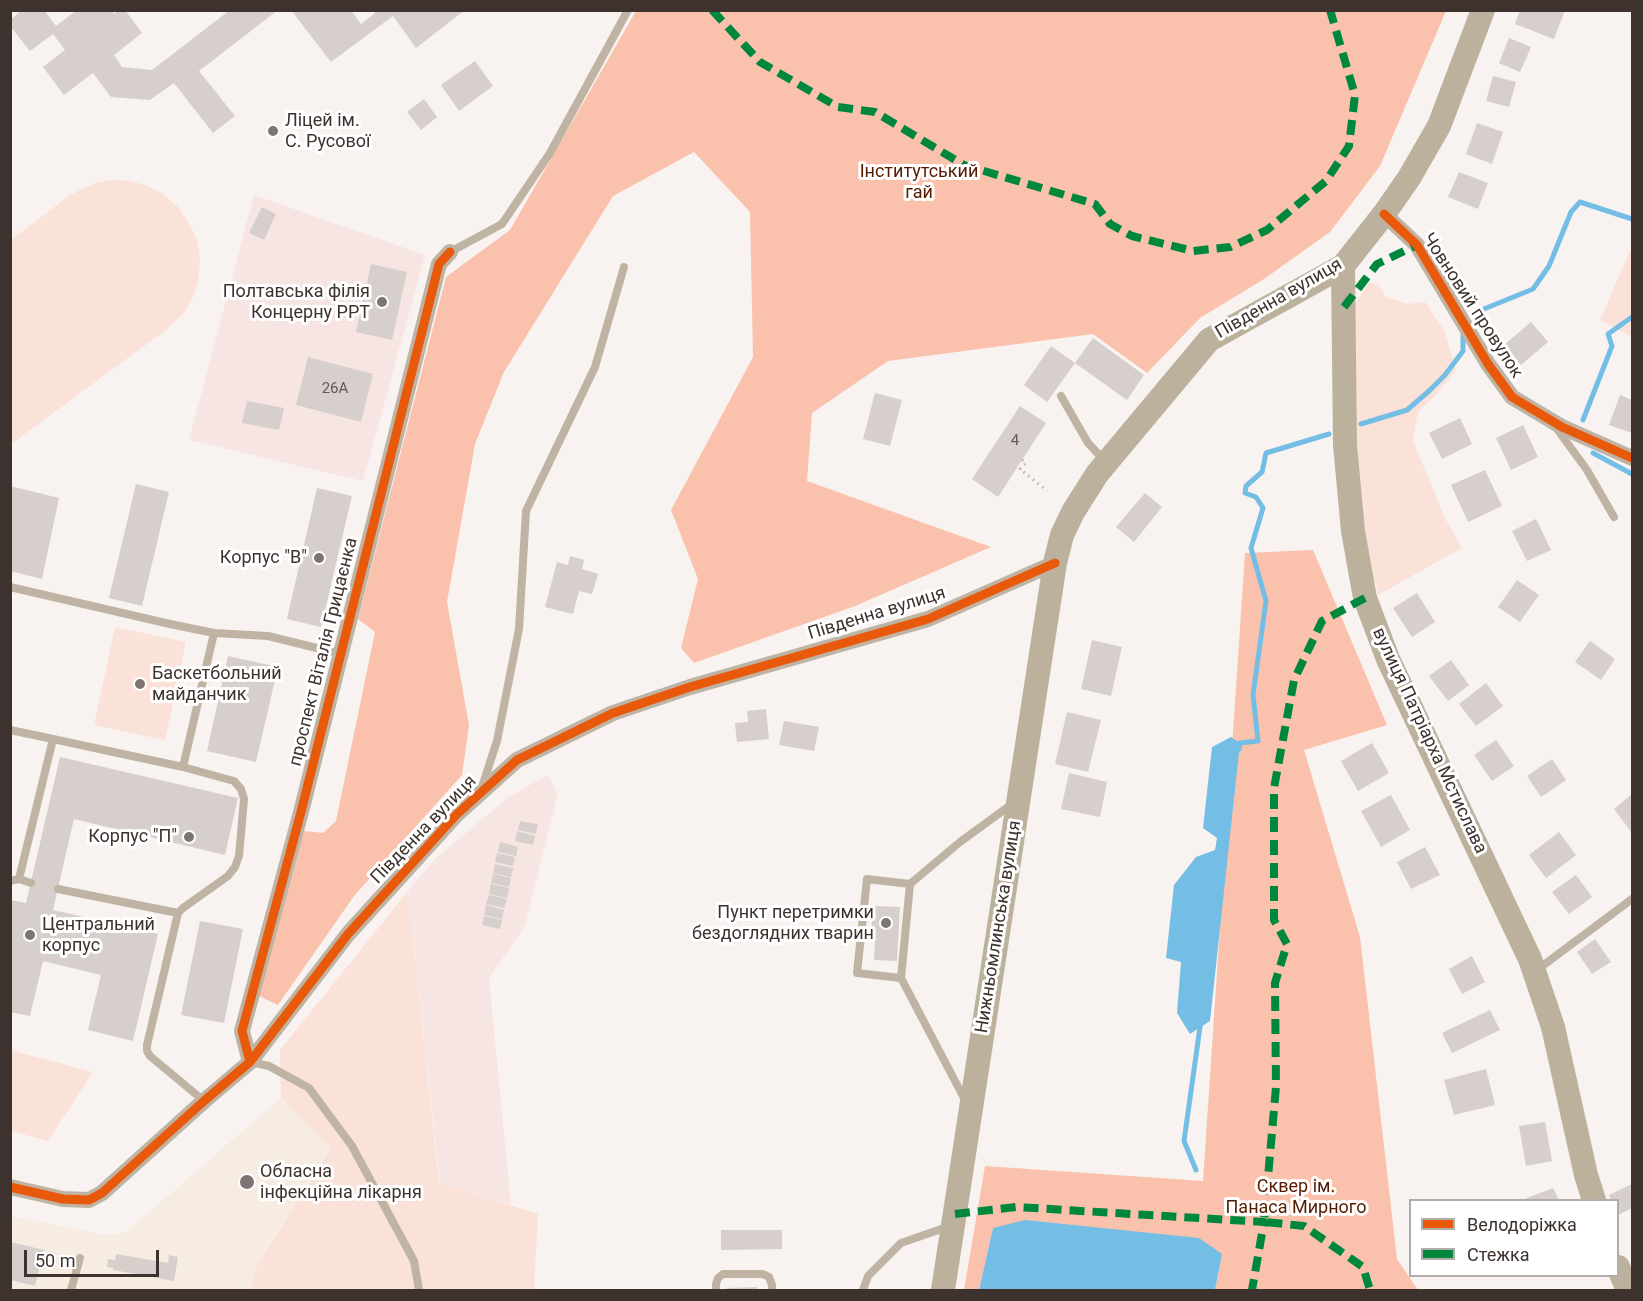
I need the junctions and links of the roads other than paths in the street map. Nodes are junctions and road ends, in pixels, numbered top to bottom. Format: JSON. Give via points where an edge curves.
{"nodes":[{"id":1,"x":628,"y":10,"type":"edge"},
{"id":2,"x":1484,"y":10,"type":"edge"},
{"id":3,"x":1384,"y":214,"type":"junction"},
{"id":4,"x":450,"y":252,"type":"joint"},
{"id":5,"x":1343,"y":266,"type":"junction"},
{"id":6,"x":624,"y":267,"type":"dead end"},
{"id":7,"x":1061,"y":396,"type":"dead end"},
{"id":8,"x":1548,"y":418,"type":"junction"},
{"id":9,"x":1632,"y":458,"type":"edge"},
{"id":10,"x":1107,"y":462,"type":"junction"},
{"id":11,"x":1614,"y":517,"type":"dead end"},
{"id":12,"x":1055,"y":563,"type":"junction"},
{"id":13,"x":10,"y":587,"type":"edge"},
{"id":14,"x":214,"y":633,"type":"junction"},
{"id":15,"x":341,"y":654,"type":"junction"},
{"id":16,"x":10,"y":730,"type":"edge"},
{"id":17,"x":53,"y":739,"type":"junction"},
{"id":18,"x":183,"y":767,"type":"junction"},
{"id":19,"x":480,"y":793,"type":"junction"},
{"id":20,"x":1018,"y":800,"type":"junction"},
{"id":21,"x":15,"y":880,"type":"edge"},
{"id":22,"x":31,"y":883,"type":"dead end"},
{"id":23,"x":910,"y":884,"type":"junction"},
{"id":24,"x":58,"y":889,"type":"dead end"},
{"id":25,"x":1632,"y":898,"type":"edge"},
{"id":26,"x":178,"y":914,"type":"junction"},
{"id":27,"x":1534,"y":972,"type":"junction"},
{"id":28,"x":901,"y":978,"type":"junction"},
{"id":29,"x":250,"y":1062,"type":"junction"},
{"id":30,"x":204,"y":1101,"type":"junction"},
{"id":31,"x":971,"y":1112,"type":"junction"},
{"id":32,"x":10,"y":1187,"type":"edge"},
{"id":33,"x":1594,"y":1199,"type":"edge"},
{"id":34,"x":953,"y":1225,"type":"junction"},
{"id":35,"x":80,"y":1258,"type":"dead end"},
{"id":36,"x":1619,"y":1271,"type":"edge"},
{"id":37,"x":71,"y":1290,"type":"edge"},
{"id":38,"x":419,"y":1290,"type":"edge"},
{"id":39,"x":716,"y":1290,"type":"edge"},
{"id":40,"x":772,"y":1290,"type":"edge"},
{"id":41,"x":864,"y":1290,"type":"edge"},
{"id":42,"x":944,"y":1290,"type":"edge"},
{"id":43,"x":1628,"y":1290,"type":"edge"}],
"edges":[{"from":1,"to":4,"type":"lane","name":"проспект Віталія Грицаєнка","via":[[550,153],[502,224]]},
{"from":2,"to":3,"type":"main road","name":"Південна вулиця","via":[[1439,126]]},
{"from":3,"to":5,"type":"main road","name":"Південна вулиця"},
{"from":3,"to":8,"type":"street","name":"Човновий провулок","via":[[1417,245],[1512,397]]},
{"from":4,"to":15,"type":"street","name":"проспект Віталія Грицаєнка","via":[[439,264]]},
{"from":5,"to":10,"type":"main road","name":"Південна вулиця","via":[[1209,340]]},
{"from":5,"to":27,"type":"main road","name":"вулиця Патріарха Мстислава","via":[[1345,445],[1353,531],[1365,598],[1388,659]]},
{"from":6,"to":19,"type":"lane","via":[[595,367],[526,511],[519,629],[497,741]]},
{"from":7,"to":10,"type":"lane","via":[[1088,443]]},
{"from":8,"to":9,"type":"street","name":"Човновий провулок"},
{"from":8,"to":11,"type":"lane","via":[[1587,470]]},
{"from":10,"to":12,"type":"main road","name":"Південна вулиця","via":[[1073,512]]},
{"from":12,"to":19,"type":"street","name":"Південна вулиця","via":[[928,619],[613,713],[517,760]]},
{"from":12,"to":20,"type":"main road","name":"Нижньомлинська вулиця"},
{"from":13,"to":14,"type":"lane"},
{"from":14,"to":15,"type":"lane","via":[[268,636]]},
{"from":14,"to":18,"type":"lane"},
{"from":15,"to":29,"type":"street","name":"проспект Віталія Грицаєнка","via":[[242,1031]]},
{"from":16,"to":17,"type":"lane"},
{"from":17,"to":18,"type":"lane"},
{"from":17,"to":21,"type":"lane"},
{"from":18,"to":26,"type":"lane","via":[[234,781],[244,799],[235,867]]},
{"from":19,"to":29,"type":"street","name":"Південна вулиця","via":[[348,934]]},
{"from":20,"to":23,"type":"lane"},
{"from":20,"to":31,"type":"main road","name":"Нижньомлинська вулиця"},
{"from":21,"to":22,"type":"lane"},
{"from":23,"to":28,"type":"lane"},
{"from":23,"to":28,"type":"lane","via":[[867,879],[857,973]]},
{"from":24,"to":26,"type":"lane"},
{"from":25,"to":27,"type":"lane"},
{"from":26,"to":30,"type":"lane","via":[[147,1051]]},
{"from":27,"to":33,"type":"main road","name":"вулиця Патріарха Мстислава","via":[[1553,1027]]},
{"from":28,"to":31,"type":"lane"},
{"from":29,"to":30,"type":"street","name":"Південна вулиця"},
{"from":29,"to":38,"type":"lane","via":[[269,1066],[309,1088],[327,1112],[352,1146],[414,1261]]},
{"from":30,"to":32,"type":"street","name":"Південна вулиця","via":[[102,1193],[89,1200],[63,1199]]},
{"from":31,"to":34,"type":"main road","name":"Нижньомлинська вулиця"},
{"from":34,"to":41,"type":"lane","via":[[901,1243],[868,1276]]},
{"from":34,"to":42,"type":"main road","name":"Нижньомлинська вулиця"},
{"from":35,"to":37,"type":"lane"},
{"from":36,"to":43,"type":"main road"},
{"from":39,"to":40,"type":"lane","via":[[723,1274],[763,1274],[769,1277]]}]}
